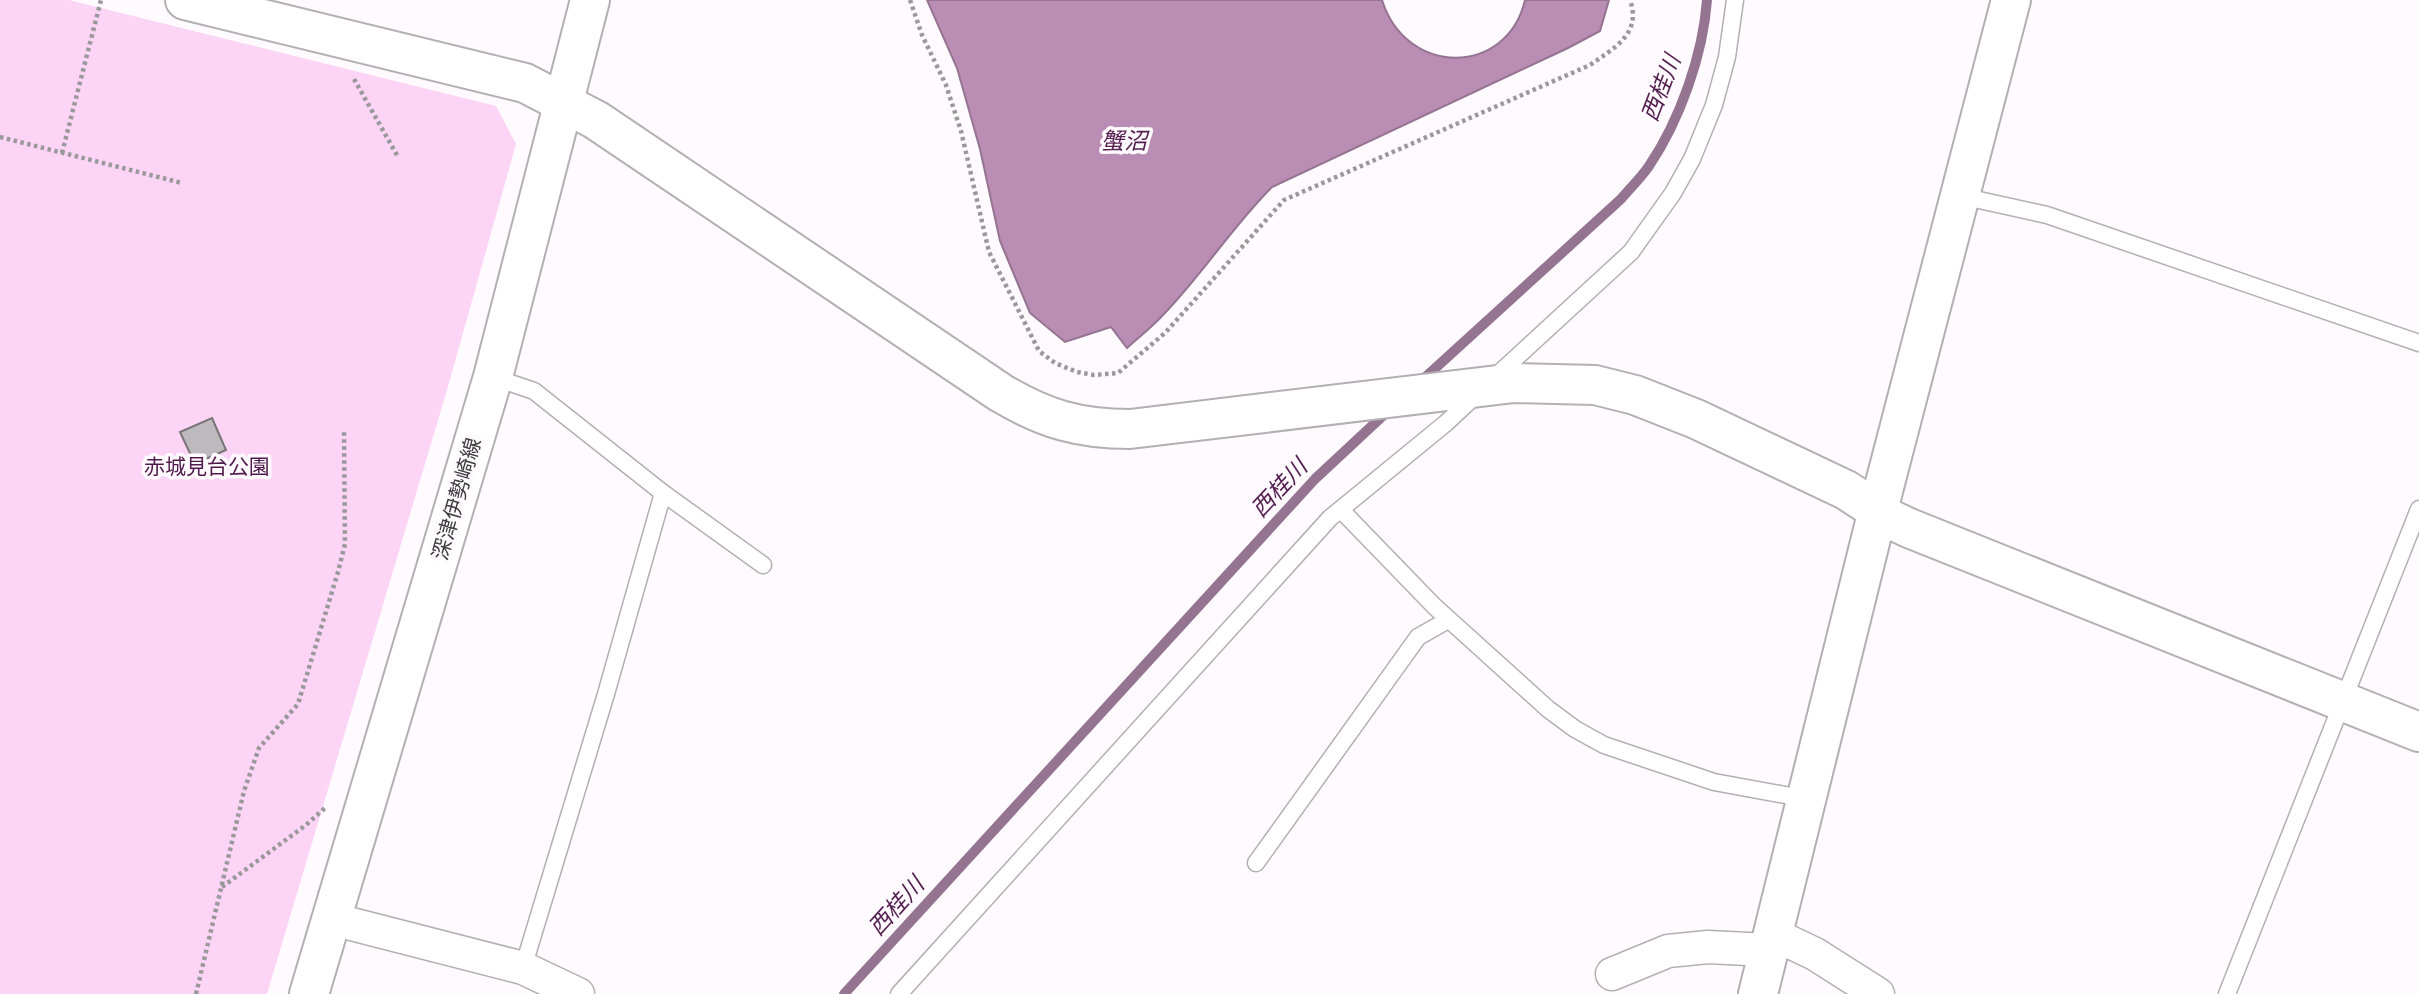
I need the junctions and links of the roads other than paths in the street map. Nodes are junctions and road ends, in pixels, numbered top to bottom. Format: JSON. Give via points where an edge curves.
{"nodes":[{"id":1,"x":185,"y":0,"type":"edge"},
{"id":2,"x":590,"y":0,"type":"edge"},
{"id":3,"x":1735,"y":0,"type":"edge"},
{"id":4,"x":2011,"y":0,"type":"edge"},
{"id":5,"x":564,"y":102,"type":"junction"},
{"id":6,"x":1961,"y":195,"type":"junction"},
{"id":7,"x":2419,"y":343,"type":"edge"},
{"id":8,"x":493,"y":377,"type":"junction"},
{"id":9,"x":1475,"y":388,"type":"junction"},
{"id":10,"x":663,"y":493,"type":"junction"},
{"id":11,"x":2419,"y":509,"type":"edge"},
{"id":12,"x":1341,"y":510,"type":"junction"},
{"id":13,"x":1878,"y":510,"type":"junction"},
{"id":14,"x":763,"y":565,"type":"dead end"},
{"id":15,"x":1448,"y":620,"type":"junction"},
{"id":16,"x":2343,"y":701,"type":"junction"},
{"id":17,"x":2419,"y":732,"type":"edge"},
{"id":18,"x":1807,"y":799,"type":"junction"},
{"id":19,"x":1256,"y":863,"type":"dead end"},
{"id":20,"x":332,"y":919,"type":"junction"},
{"id":21,"x":1770,"y":942,"type":"junction"},
{"id":22,"x":523,"y":968,"type":"junction"},
{"id":23,"x":1612,"y":974,"type":"dead end"},
{"id":24,"x":309,"y":994,"type":"edge"},
{"id":25,"x":578,"y":994,"type":"edge"},
{"id":26,"x":899,"y":994,"type":"edge"},
{"id":27,"x":1758,"y":994,"type":"edge"},
{"id":28,"x":1878,"y":994,"type":"edge"},
{"id":29,"x":2227,"y":994,"type":"edge"}],
"edges":[{"from":1,"to":5,"type":"street","via":[[525,83]]},
{"from":2,"to":5,"type":"street","name":"深津伊勢崎線"},
{"from":3,"to":9,"type":"lane","via":[[1714,105],[1673,193],[1631,252]]},
{"from":4,"to":6,"type":"street"},
{"from":5,"to":8,"type":"street","name":"深津伊勢崎線"},
{"from":5,"to":9,"type":"street","via":[[1001,393],[1060,421],[1130,429]]},
{"from":6,"to":7,"type":"lane","via":[[2047,215]]},
{"from":6,"to":13,"type":"street"},
{"from":8,"to":10,"type":"lane","via":[[534,391]]},
{"from":8,"to":20,"type":"street","name":"深津伊勢崎線"},
{"from":9,"to":12,"type":"lane","via":[[1446,424]]},
{"from":9,"to":13,"type":"street","via":[[1570,383],[1614,388],[1696,419],[1846,489]]},
{"from":10,"to":14,"type":"lane"},
{"from":10,"to":22,"type":"lane"},
{"from":11,"to":16,"type":"lane"},
{"from":12,"to":15,"type":"lane"},
{"from":12,"to":26,"type":"lane"},
{"from":13,"to":16,"type":"street","via":[[1909,528]]},
{"from":13,"to":18,"type":"street"},
{"from":15,"to":18,"type":"lane","via":[[1548,709],[1604,745],[1714,782]]},
{"from":15,"to":19,"type":"lane","via":[[1418,637]]},
{"from":16,"to":17,"type":"street"},
{"from":16,"to":29,"type":"lane"},
{"from":18,"to":21,"type":"street"},
{"from":20,"to":22,"type":"street"},
{"from":20,"to":24,"type":"street","name":"深津伊勢崎線"},
{"from":21,"to":23,"type":"street","via":[[1668,951]]},
{"from":21,"to":27,"type":"street"},
{"from":21,"to":28,"type":"street","via":[[1815,954]]},
{"from":22,"to":25,"type":"street"}]}
